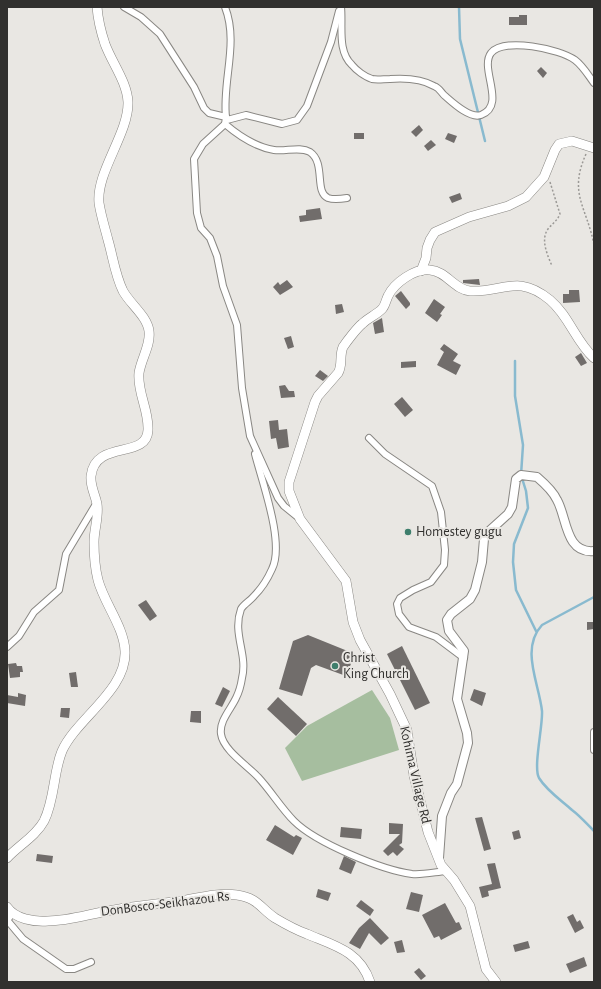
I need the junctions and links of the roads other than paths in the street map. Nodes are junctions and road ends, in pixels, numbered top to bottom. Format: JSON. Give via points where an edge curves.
{"nodes":[{"id":1,"x":97,"y":7,"type":"edge"},
{"id":2,"x":124,"y":7,"type":"edge"},
{"id":3,"x":225,"y":7,"type":"edge"},
{"id":4,"x":340,"y":7,"type":"edge"},
{"id":5,"x":594,"y":83,"type":"edge"},
{"id":6,"x":226,"y":121,"type":"junction"},
{"id":7,"x":592,"y":148,"type":"edge"},
{"id":8,"x":347,"y":198,"type":"dead end"},
{"id":9,"x":421,"y":271,"type":"junction"},
{"id":10,"x":594,"y":358,"type":"edge"},
{"id":11,"x":369,"y":438,"type":"dead end"},
{"id":12,"x":253,"y":445,"type":"junction"},
{"id":13,"x":96,"y":503,"type":"junction"},
{"id":14,"x":300,"y":519,"type":"junction"},
{"id":15,"x":594,"y":551,"type":"edge"},
{"id":16,"x":7,"y":647,"type":"edge"},
{"id":17,"x":464,"y":658,"type":"junction"},
{"id":18,"x":594,"y":732,"type":"edge"},
{"id":19,"x":594,"y":750,"type":"edge"},
{"id":20,"x":7,"y":858,"type":"edge"},
{"id":21,"x":439,"y":858,"type":"junction"},
{"id":22,"x":446,"y":871,"type":"junction"},
{"id":23,"x":8,"y":915,"type":"edge"},
{"id":24,"x":91,"y":962,"type":"dead end"},
{"id":25,"x":370,"y":982,"type":"edge"},
{"id":26,"x":496,"y":982,"type":"edge"}],
"edges":[{"from":1,"to":13,"type":"main road","via":[[105,44],[128,100],[127,116],[109,162],[99,200],[114,266],[123,292],[142,316],[149,330],[139,373],[148,433],[141,445],[113,450],[94,464],[90,478]]},
{"from":2,"to":6,"type":"street","via":[[141,17],[160,34],[194,87],[204,108]]},
{"from":3,"to":6,"type":"street","via":[[231,40],[231,60],[224,98]]},
{"from":4,"to":5,"type":"street","via":[[343,51],[351,64],[372,79],[414,80],[434,85],[468,114],[474,116],[485,112],[490,106],[492,85],[488,70],[489,57],[492,52],[505,45],[563,54],[580,64]]},
{"from":4,"to":6,"type":"street","via":[[331,42],[301,116],[297,120],[282,124],[246,115]]},
{"from":6,"to":8,"type":"street","via":[[244,138],[260,146],[274,150],[308,151],[318,163],[323,194],[333,199]]},
{"from":6,"to":12,"type":"street","via":[[203,144],[194,159],[197,213],[201,228],[210,238],[217,256],[223,286],[237,325],[246,417]]},
{"from":7,"to":9,"type":"main road","via":[[572,141],[559,144],[554,150],[547,173],[521,200],[469,217],[435,232],[427,248]]},
{"from":9,"to":10,"type":"main road","via":[[430,270],[441,274],[469,291],[510,285],[532,289],[551,301]]},
{"from":9,"to":14,"type":"main road","name":"Kohima Village Rd","via":[[399,282],[388,294],[383,308],[361,324],[342,350],[338,374],[315,402],[289,482],[289,491]]},
{"from":11,"to":17,"type":"street","via":[[385,454],[432,486],[441,512],[444,565],[431,582],[400,598],[397,604],[399,614],[409,627],[436,637]]},
{"from":12,"to":14,"type":"street","via":[[278,498]]},
{"from":12,"to":22,"type":"street","via":[[273,524],[277,558],[262,585],[242,609],[237,635],[244,664],[242,677],[236,697],[222,723],[221,736],[229,749],[306,831],[349,853],[397,870],[413,874]]},
{"from":13,"to":16,"type":"street","via":[[66,554],[59,590],[34,612],[19,636]]},
{"from":13,"to":20,"type":"main road","via":[[98,520],[94,540],[98,581],[119,628],[125,649],[125,662],[116,681],[62,751],[54,791],[44,822]]},
{"from":14,"to":21,"type":"main road","name":"Kohima Village Rd","via":[[346,581],[353,622],[360,640],[407,730],[419,803]]},
{"from":15,"to":17,"type":"street","via":[[583,550],[571,539],[557,500],[537,477],[521,475],[516,479],[512,507],[484,539],[482,562],[475,590],[470,599],[447,620],[449,631],[462,646]]},
{"from":17,"to":21,"type":"street","via":[[457,699],[468,743],[457,784],[442,816]]},
{"from":18,"to":19,"type":"street"},
{"from":21,"to":22,"type":"main road","name":"Kohima Village Rd"},
{"from":22,"to":26,"type":"main road","name":"Kohima Village Rd","via":[[470,906],[486,969]]},
{"from":23,"to":24,"type":"street","via":[[23,938],[66,969],[74,969]]},
{"from":23,"to":25,"type":"main road","name":"DonBosco-Seikhazou Rs","via":[[49,922],[116,909],[236,894],[252,898],[274,917],[291,927],[332,942],[354,957]]}]}
